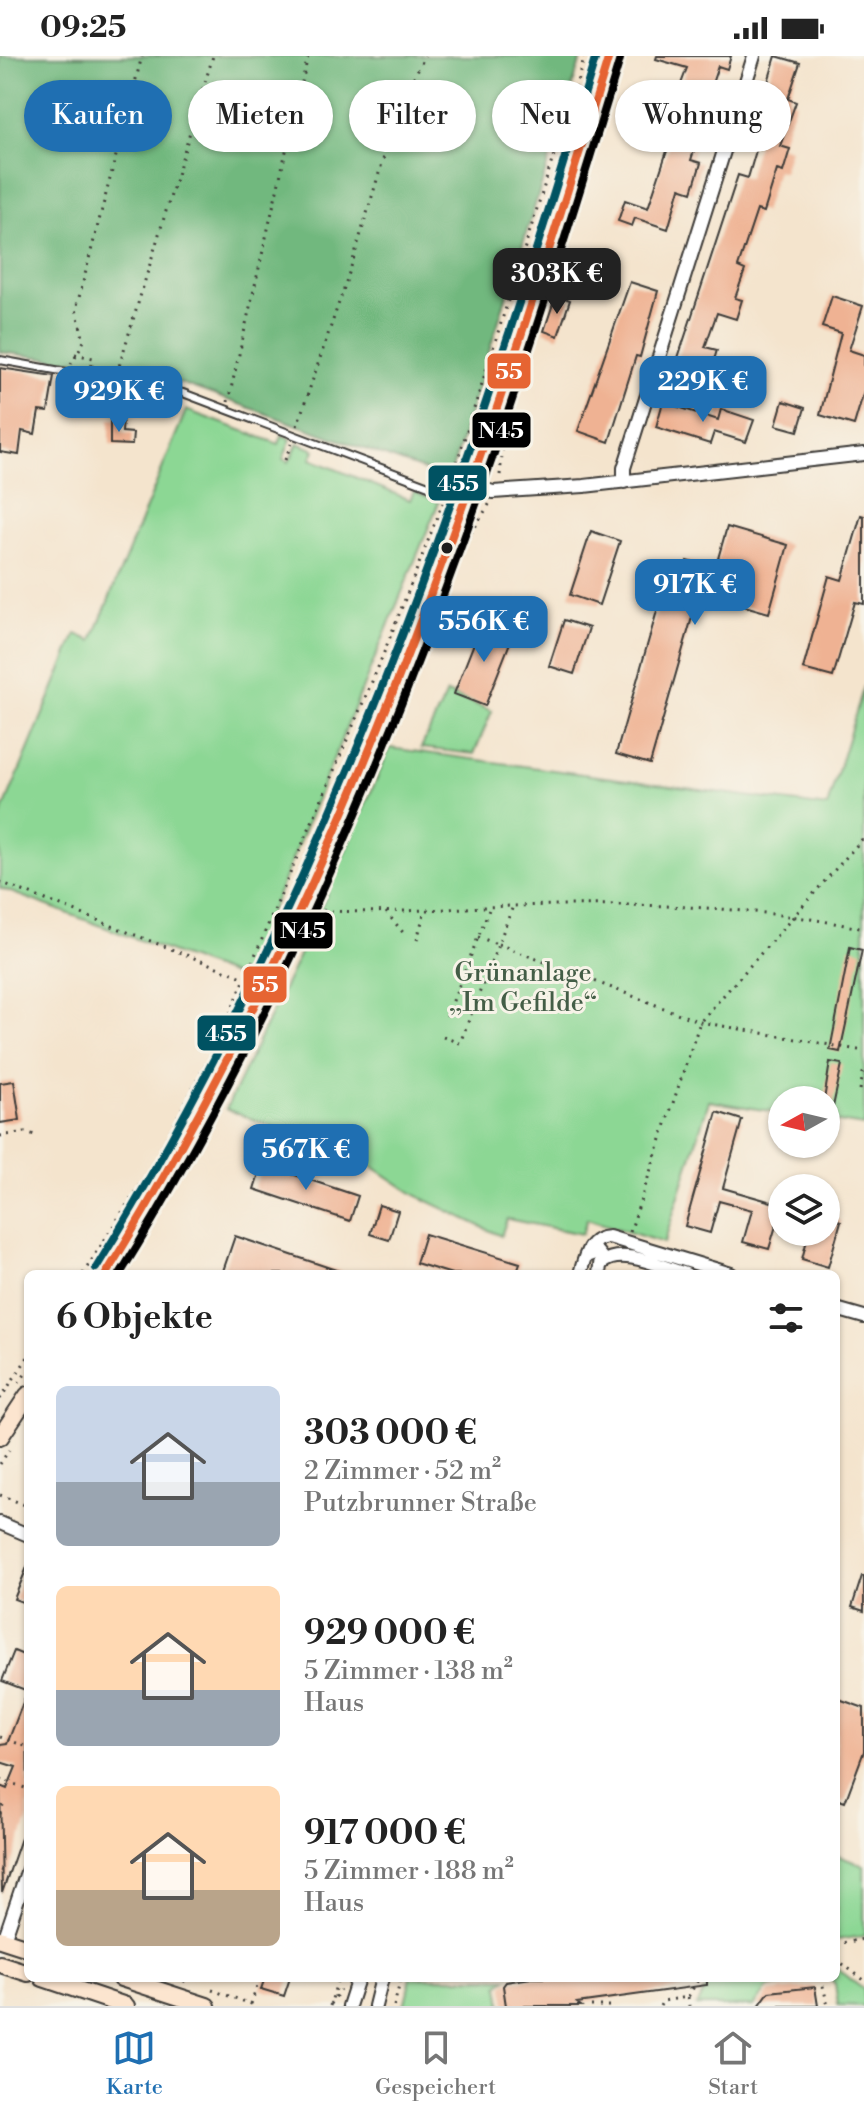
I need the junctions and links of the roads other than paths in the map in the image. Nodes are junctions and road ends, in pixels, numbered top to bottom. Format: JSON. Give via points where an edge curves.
{"nodes":[{"id":1,"x":609,"y":56,"type":"edge"},
{"id":2,"x":754,"y":56,"type":"edge"},
{"id":3,"x":0,"y":360,"type":"edge"},
{"id":4,"x":864,"y":454,"type":"edge"},
{"id":5,"x":624,"y":482,"type":"junction"},
{"id":6,"x":469,"y":493,"type":"junction"},
{"id":7,"x":586,"y":1256,"type":"junction"},
{"id":8,"x":600,"y":1268,"type":"edge"},
{"id":9,"x":108,"y":1270,"type":"edge"},
{"id":10,"x":581,"y":1270,"type":"edge"},
{"id":11,"x":672,"y":1270,"type":"edge"},
{"id":12,"x":718,"y":1270,"type":"edge"},
{"id":13,"x":840,"y":1310,"type":"edge"},
{"id":14,"x":864,"y":1317,"type":"edge"},
{"id":15,"x":24,"y":1401,"type":"edge"},
{"id":16,"x":0,"y":1437,"type":"edge"},
{"id":17,"x":0,"y":1523,"type":"edge"},
{"id":18,"x":24,"y":1533,"type":"edge"},
{"id":19,"x":24,"y":1880,"type":"edge"},
{"id":20,"x":2,"y":1939,"type":"edge"},
{"id":21,"x":24,"y":1947,"type":"edge"},
{"id":22,"x":0,"y":1964,"type":"edge"},
{"id":23,"x":24,"y":1972,"type":"edge"},
{"id":24,"x":55,"y":1982,"type":"edge"},
{"id":25,"x":144,"y":1982,"type":"edge"},
{"id":26,"x":357,"y":1982,"type":"edge"},
{"id":27,"x":381,"y":1982,"type":"edge"},
{"id":28,"x":126,"y":2006,"type":"edge"},
{"id":29,"x":207,"y":2006,"type":"edge"},
{"id":30,"x":349,"y":2006,"type":"edge"},
{"id":31,"x":375,"y":2006,"type":"edge"}],
"edges":[{"from":1,"to":6,"type":"main road"},
{"from":2,"to":5,"type":"street","via":[[624,468]]},
{"from":3,"to":6,"type":"lane","via":[[183,393],[448,494]]},
{"from":4,"to":5,"type":"street"},
{"from":5,"to":6,"type":"street"},
{"from":6,"to":9,"type":"main road","via":[[370,747],[250,1016],[166,1177]]},
{"from":7,"to":8,"type":"street","via":[[597,1252]]},
{"from":7,"to":10,"type":"street"},
{"from":7,"to":12,"type":"street","via":[[599,1238]]},
{"from":8,"to":11,"type":"street","via":[[609,1257],[622,1256]]},
{"from":13,"to":14,"type":"street"},
{"from":15,"to":16,"type":"main road"},
{"from":17,"to":18,"type":"street"},
{"from":19,"to":20,"type":"street"},
{"from":20,"to":21,"type":"main road"},
{"from":22,"to":23,"type":"main road"},
{"from":24,"to":28,"type":"main road"},
{"from":25,"to":29,"type":"main road"},
{"from":26,"to":30,"type":"street"},
{"from":27,"to":31,"type":"street"}]}
